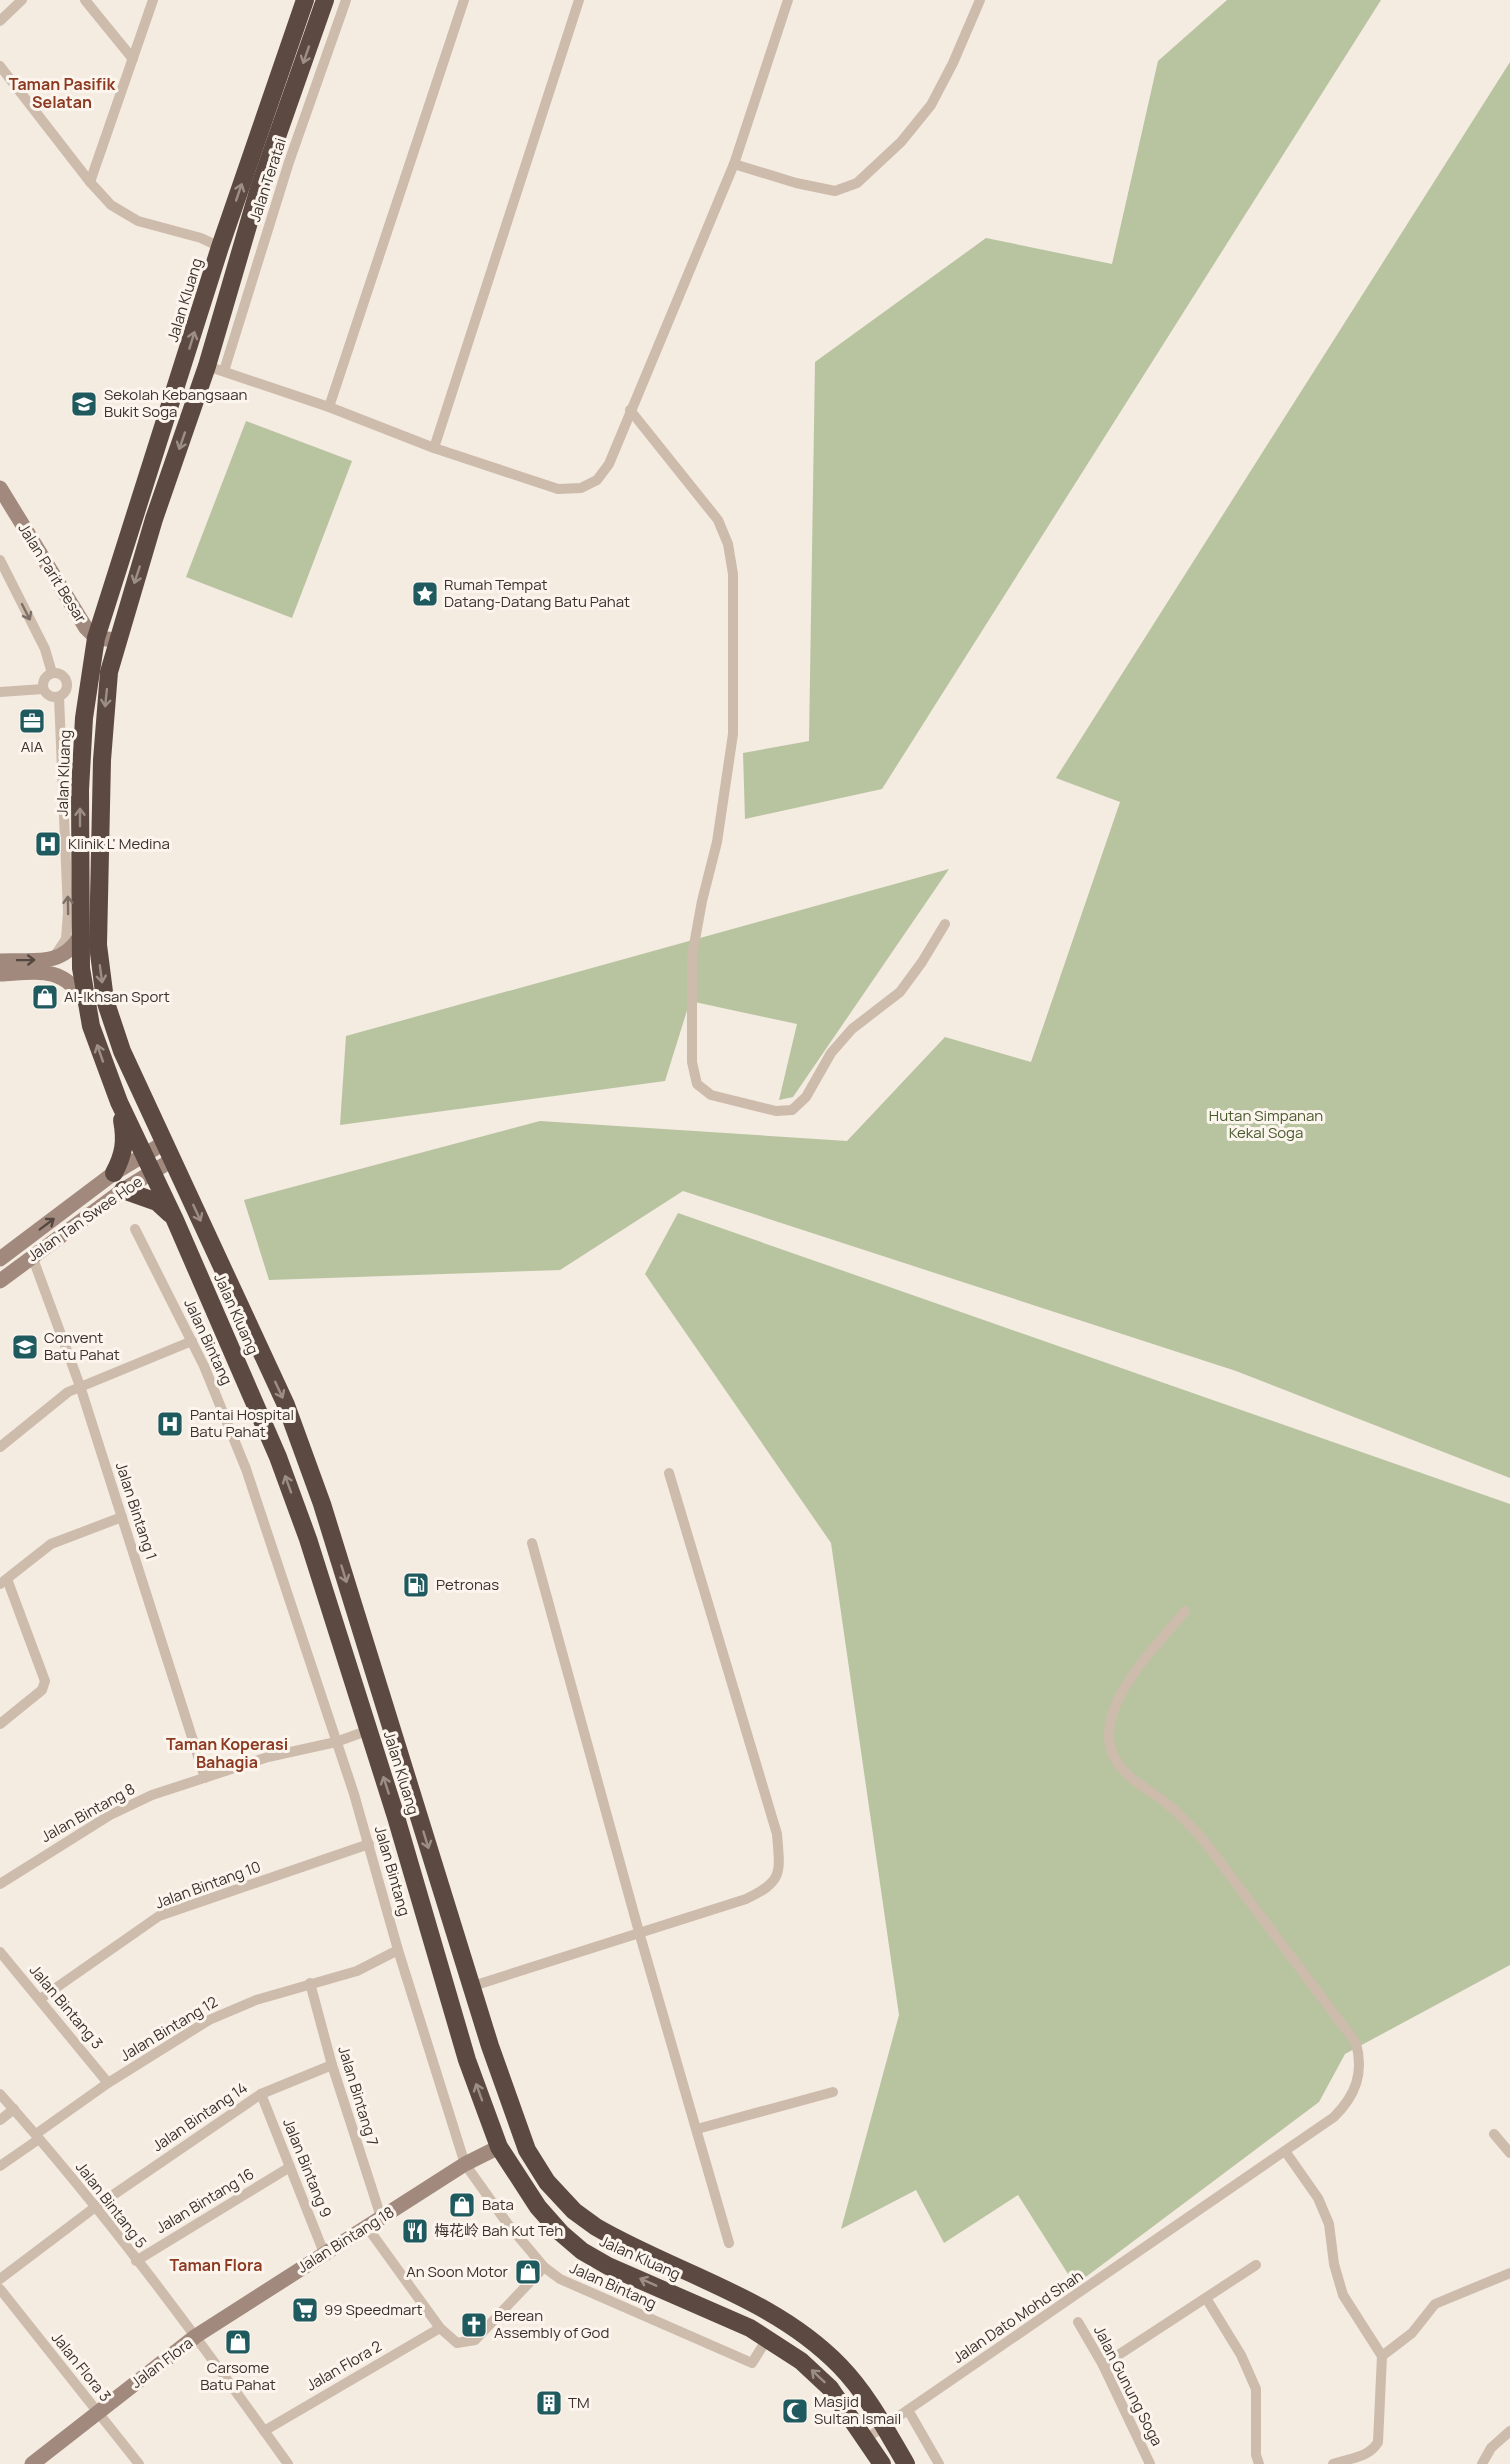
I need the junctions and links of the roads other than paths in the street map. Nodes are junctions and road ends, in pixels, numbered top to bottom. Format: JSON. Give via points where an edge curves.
{"nodes":[{"id":1,"x":22,"y":0,"type":"edge"},
{"id":2,"x":86,"y":0,"type":"edge"},
{"id":3,"x":153,"y":0,"type":"edge"},
{"id":4,"x":305,"y":0,"type":"edge"},
{"id":5,"x":325,"y":0,"type":"edge"},
{"id":6,"x":346,"y":0,"type":"edge"},
{"id":7,"x":464,"y":0,"type":"edge"},
{"id":8,"x":579,"y":0,"type":"edge"},
{"id":9,"x":788,"y":0,"type":"edge"},
{"id":10,"x":980,"y":0,"type":"edge"},
{"id":11,"x":0,"y":21,"type":"edge"},
{"id":12,"x":133,"y":59,"type":"junction"},
{"id":13,"x":0,"y":66,"type":"edge"},
{"id":14,"x":734,"y":164,"type":"junction"},
{"id":15,"x":90,"y":182,"type":"junction"},
{"id":16,"x":220,"y":247,"type":"junction"},
{"id":17,"x":216,"y":369,"type":"junction"},
{"id":18,"x":175,"y":396,"type":"junction"},
{"id":19,"x":329,"y":407,"type":"junction"},
{"id":20,"x":630,"y":410,"type":"junction"},
{"id":21,"x":434,"y":448,"type":"junction"},
{"id":22,"x":2,"y":498,"type":"edge"},
{"id":23,"x":0,"y":560,"type":"edge"},
{"id":24,"x":96,"y":638,"type":"junction"},
{"id":25,"x":117,"y":640,"type":"junction"},
{"id":26,"x":52,"y":673,"type":"junction"},
{"id":27,"x":44,"y":689,"type":"junction"},
{"id":28,"x":0,"y":692,"type":"edge"},
{"id":29,"x":59,"y":697,"type":"junction"},
{"id":30,"x":945,"y":924,"type":"dead end"},
{"id":31,"x":80,"y":938,"type":"junction"},
{"id":32,"x":53,"y":960,"type":"junction"},
{"id":33,"x":0,"y":961,"type":"edge"},
{"id":34,"x":0,"y":974,"type":"edge"},
{"id":35,"x":85,"y":1002,"type":"junction"},
{"id":36,"x":119,"y":1102,"type":"junction"},
{"id":37,"x":164,"y":1143,"type":"junction"},
{"id":38,"x":144,"y":1154,"type":"junction"},
{"id":39,"x":172,"y":1160,"type":"junction"},
{"id":40,"x":151,"y":1172,"type":"junction"},
{"id":41,"x":114,"y":1173,"type":"junction"},
{"id":42,"x":123,"y":1190,"type":"junction"},
{"id":43,"x":175,"y":1220,"type":"junction"},
{"id":44,"x":135,"y":1229,"type":"dead end"},
{"id":45,"x":32,"y":1256,"type":"junction"},
{"id":46,"x":0,"y":1259,"type":"edge"},
{"id":47,"x":0,"y":1281,"type":"edge"},
{"id":48,"x":192,"y":1341,"type":"junction"},
{"id":49,"x":80,"y":1386,"type":"junction"},
{"id":50,"x":0,"y":1447,"type":"edge"},
{"id":51,"x":669,"y":1473,"type":"dead end"},
{"id":52,"x":122,"y":1517,"type":"junction"},
{"id":53,"x":532,"y":1543,"type":"dead end"},
{"id":54,"x":3,"y":1581,"type":"edge"},
{"id":55,"x":1185,"y":1611,"type":"dead end"},
{"id":56,"x":0,"y":1724,"type":"edge"},
{"id":57,"x":369,"y":1730,"type":"junction"},
{"id":58,"x":336,"y":1742,"type":"junction"},
{"id":59,"x":205,"y":1778,"type":"junction"},
{"id":60,"x":369,"y":1844,"type":"junction"},
{"id":61,"x":0,"y":1884,"type":"edge"},
{"id":62,"x":639,"y":1932,"type":"junction"},
{"id":63,"x":398,"y":1950,"type":"junction"},
{"id":64,"x":0,"y":1952,"type":"edge"},
{"id":65,"x":310,"y":1983,"type":"junction"},
{"id":66,"x":473,"y":1986,"type":"junction"},
{"id":67,"x":40,"y":1999,"type":"junction"},
{"id":68,"x":332,"y":2065,"type":"junction"},
{"id":69,"x":108,"y":2083,"type":"junction"},
{"id":70,"x":833,"y":2092,"type":"dead end"},
{"id":71,"x":0,"y":2094,"type":"edge"},
{"id":72,"x":261,"y":2094,"type":"junction"},
{"id":73,"x":14,"y":2109,"type":"junction"},
{"id":74,"x":0,"y":2120,"type":"edge"},
{"id":75,"x":696,"y":2129,"type":"junction"},
{"id":76,"x":1494,"y":2134,"type":"dead end"},
{"id":77,"x":38,"y":2136,"type":"junction"},
{"id":78,"x":499,"y":2147,"type":"junction"},
{"id":79,"x":1285,"y":2151,"type":"junction"},
{"id":80,"x":1510,"y":2153,"type":"edge"},
{"id":81,"x":465,"y":2164,"type":"junction"},
{"id":82,"x":0,"y":2166,"type":"edge"},
{"id":83,"x":290,"y":2166,"type":"junction"},
{"id":84,"x":94,"y":2208,"type":"junction"},
{"id":85,"x":381,"y":2217,"type":"junction"},
{"id":86,"x":367,"y":2227,"type":"junction"},
{"id":87,"x":729,"y":2243,"type":"dead end"},
{"id":88,"x":324,"y":2253,"type":"junction"},
{"id":89,"x":136,"y":2261,"type":"junction"},
{"id":90,"x":1256,"y":2265,"type":"dead end"},
{"id":91,"x":544,"y":2266,"type":"junction"},
{"id":92,"x":1510,"y":2273,"type":"edge"},
{"id":93,"x":0,"y":2279,"type":"edge"},
{"id":94,"x":0,"y":2289,"type":"edge"},
{"id":95,"x":1206,"y":2298,"type":"junction"},
{"id":96,"x":1078,"y":2322,"type":"dead end"},
{"id":97,"x":440,"y":2328,"type":"junction"},
{"id":98,"x":196,"y":2336,"type":"junction"},
{"id":99,"x":767,"y":2339,"type":"junction"},
{"id":100,"x":1382,"y":2356,"type":"junction"},
{"id":101,"x":1103,"y":2365,"type":"junction"},
{"id":102,"x":908,"y":2410,"type":"junction"},
{"id":103,"x":98,"y":2412,"type":"junction"},
{"id":104,"x":884,"y":2426,"type":"junction"},
{"id":105,"x":264,"y":2431,"type":"junction"},
{"id":106,"x":1510,"y":2431,"type":"edge"},
{"id":107,"x":867,"y":2438,"type":"junction"},
{"id":108,"x":1367,"y":2460,"type":"edge"},
{"id":109,"x":32,"y":2464,"type":"edge"},
{"id":110,"x":139,"y":2464,"type":"edge"},
{"id":111,"x":287,"y":2464,"type":"edge"},
{"id":112,"x":882,"y":2464,"type":"edge"},
{"id":113,"x":906,"y":2464,"type":"edge"},
{"id":114,"x":939,"y":2464,"type":"edge"},
{"id":115,"x":1150,"y":2464,"type":"edge"},
{"id":116,"x":1259,"y":2464,"type":"edge"},
{"id":117,"x":1334,"y":2464,"type":"edge"},
{"id":118,"x":1482,"y":2464,"type":"edge"}],
"edges":[{"from":1,"to":11,"type":"street"},
{"from":2,"to":12,"type":"street"},
{"from":3,"to":12,"type":"street"},
{"from":16,"to":4,"type":"highway","name":"Jalan Kluang","one_way":true},
{"from":5,"to":17,"type":"highway","name":"Jalan Kluang","one_way":true,"via":[[259,188]]},
{"from":6,"to":17,"type":"street","name":"Jalan Teratai"},
{"from":7,"to":19,"type":"street"},
{"from":8,"to":21,"type":"street"},
{"from":9,"to":14,"type":"street"},
{"from":10,"to":14,"type":"street","via":[[931,105],[901,142],[857,183],[835,191]]},
{"from":12,"to":15,"type":"street"},
{"from":13,"to":15,"type":"street"},
{"from":14,"to":20,"type":"street"},
{"from":15,"to":16,"type":"street","via":[[111,205],[138,221]]},
{"from":18,"to":16,"type":"highway","name":"Jalan Kluang","one_way":true},
{"from":17,"to":18,"type":"highway","via":[[189,374]]},
{"from":17,"to":19,"type":"street"},
{"from":17,"to":25,"type":"highway","name":"Jalan Kluang","one_way":true,"via":[[154,519]]},
{"from":18,"to":24,"type":"highway","name":"Jalan Kluang"},
{"from":19,"to":21,"type":"street"},
{"from":20,"to":21,"type":"street","via":[[609,464],[597,480],[581,488],[558,489]]},
{"from":20,"to":30,"type":"street","via":[[718,520],[728,544],[733,574],[733,734],[717,842],[692,956],[692,1062],[697,1084],[711,1095],[776,1111],[792,1110],[806,1097],[831,1053],[852,1029],[900,992]]},
{"from":22,"to":24,"type":"street","name":"Jalan Parit Besar"},
{"from":23,"to":26,"type":"street","one_way":true,"via":[[45,649]]},
{"from":24,"to":25,"type":"street","name":"Jalan Parit Besar"},
{"from":31,"to":24,"type":"highway","name":"Jalan Kluang","one_way":true,"via":[[80,790],[84,718]]},
{"from":25,"to":37,"type":"highway","name":"Jalan Kluang","one_way":true,"via":[[109,672],[102,760],[97,916],[100,971],[112,1026]]},
{"from":26,"to":27,"type":"street","via":[[45,677]]},
{"from":26,"to":29,"type":"street","via":[[61,674],[68,684]]},
{"from":27,"to":28,"type":"street"},
{"from":27,"to":29,"type":"street","via":[[48,695]]},
{"from":32,"to":29,"type":"street","one_way":true,"via":[[66,939],[68,912]]},
{"from":31,"to":32,"type":"street","via":[[66,955]]},
{"from":31,"to":35,"type":"highway","name":"Jalan Kluang"},
{"from":33,"to":32,"type":"street","one_way":true},
{"from":34,"to":35,"type":"street","via":[[41,972],[59,976],[78,990]]},
{"from":36,"to":35,"type":"highway","name":"Jalan Kluang","one_way":true,"via":[[101,1059]]},
{"from":36,"to":38,"type":"highway","name":"Jalan Kluang"},
{"from":36,"to":41,"type":"highway","via":[[125,1139]]},
{"from":37,"to":38,"type":"street","name":"Jalan Tan Swee Hoe"},
{"from":37,"to":39,"type":"highway","name":"Jalan Kluang"},
{"from":38,"to":40,"type":"highway","name":"Jalan Kluang"},
{"from":38,"to":41,"type":"street","name":"Jalan Tan Swee Hoe"},
{"from":39,"to":40,"type":"street","name":"Jalan Tan Swee Hoe"},
{"from":39,"to":66,"type":"highway","name":"Jalan Kluang","one_way":true,"via":[[286,1405],[322,1504]]},
{"from":40,"to":42,"type":"street","name":"Jalan Tan Swee Hoe"},
{"from":40,"to":43,"type":"highway","name":"Jalan Kluang"},
{"from":46,"to":41,"type":"street","name":"Jalan Tan Swee Hoe","one_way":true},
{"from":42,"to":43,"type":"highway","via":[[157,1202]]},
{"from":42,"to":45,"type":"street","name":"Jalan Tan Swee Hoe"},
{"from":57,"to":43,"type":"highway","name":"Jalan Kluang","one_way":true,"via":[[278,1457]]},
{"from":44,"to":48,"type":"street","name":"Jalan Bintang"},
{"from":45,"to":47,"type":"street","name":"Jalan Tan Swee Hoe"},
{"from":45,"to":49,"type":"street","name":"Jalan Bintang 1"},
{"from":48,"to":49,"type":"street"},
{"from":48,"to":58,"type":"street","name":"Jalan Bintang","via":[[246,1469]]},
{"from":49,"to":50,"type":"street"},
{"from":49,"to":52,"type":"street","name":"Jalan Bintang 1"},
{"from":51,"to":62,"type":"street","via":[[777,1834],[779,1868],[770,1888],[746,1899]]},
{"from":52,"to":54,"type":"street","via":[[51,1544]]},
{"from":52,"to":59,"type":"street","name":"Jalan Bintang 1"},
{"from":53,"to":62,"type":"street"},
{"from":54,"to":56,"type":"street","via":[[45,1682],[42,1690]]},
{"from":55,"to":79,"type":"street","name":"Jalan Dato Mohd Shah","via":[[1119,1694],[1111,1715],[1109,1739],[1125,1772],[1166,1803],[1205,1842],[1356,2043],[1361,2061],[1350,2102]]},
{"from":57,"to":58,"type":"street","name":"Jalan Bintang 8"},
{"from":78,"to":57,"type":"highway","name":"Jalan Kluang","one_way":true,"via":[[467,2060]]},
{"from":58,"to":59,"type":"street","name":"Jalan Bintang 8","via":[[268,1757]]},
{"from":58,"to":60,"type":"street","name":"Jalan Bintang"},
{"from":59,"to":61,"type":"street","name":"Jalan Bintang 8","via":[[110,1815]]},
{"from":60,"to":63,"type":"street","name":"Jalan Bintang"},
{"from":60,"to":67,"type":"street","name":"Jalan Bintang 10","via":[[159,1916]]},
{"from":62,"to":66,"type":"street"},
{"from":62,"to":75,"type":"street"},
{"from":63,"to":65,"type":"street","name":"Jalan Bintang 12","via":[[357,1971]]},
{"from":63,"to":81,"type":"street","name":"Jalan Bintang"},
{"from":64,"to":67,"type":"street","name":"Jalan Bintang 3"},
{"from":65,"to":68,"type":"street","name":"Jalan Bintang 7"},
{"from":65,"to":69,"type":"street","name":"Jalan Bintang 12","via":[[230,2010]]},
{"from":66,"to":104,"type":"highway","name":"Jalan Kluang","via":[[527,2150],[574,2211],[619,2241],[773,2313],[840,2366]]},
{"from":67,"to":69,"type":"street","name":"Jalan Bintang 3"},
{"from":68,"to":72,"type":"street","name":"Jalan Bintang 14"},
{"from":68,"to":85,"type":"street","name":"Jalan Bintang 7"},
{"from":69,"to":77,"type":"street","name":"Jalan Bintang 12"},
{"from":70,"to":75,"type":"street"},
{"from":71,"to":73,"type":"street","name":"Jalan Bintang 5"},
{"from":72,"to":83,"type":"street","name":"Jalan Bintang 9"},
{"from":72,"to":84,"type":"street","name":"Jalan Bintang 14"},
{"from":73,"to":74,"type":"street"},
{"from":73,"to":77,"type":"street","name":"Jalan Bintang 5"},
{"from":75,"to":87,"type":"street"},
{"from":76,"to":80,"type":"street"},
{"from":77,"to":82,"type":"street","name":"Jalan Bintang 12"},
{"from":77,"to":84,"type":"street","name":"Jalan Bintang 5"},
{"from":78,"to":81,"type":"street","name":"Jalan Bintang 18"},
{"from":99,"to":78,"type":"highway","name":"Jalan Kluang","one_way":true,"via":[[582,2251],[538,2207]]},
{"from":79,"to":100,"type":"street","via":[[1318,2198],[1329,2224],[1343,2295]]},
{"from":79,"to":102,"type":"street","name":"Jalan Dato Mohd Shah"},
{"from":81,"to":85,"type":"street","name":"Jalan Bintang 18"},
{"from":81,"to":91,"type":"street","name":"Jalan Bintang"},
{"from":83,"to":88,"type":"street","name":"Jalan Bintang 9"},
{"from":83,"to":89,"type":"street","name":"Jalan Bintang 16"},
{"from":84,"to":89,"type":"street","name":"Jalan Bintang 5"},
{"from":84,"to":93,"type":"street","name":"Jalan Bintang 14"},
{"from":85,"to":86,"type":"street","name":"Jalan Bintang 18"},
{"from":86,"to":88,"type":"street","name":"Jalan Bintang 18"},
{"from":86,"to":97,"type":"street"},
{"from":88,"to":98,"type":"street","name":"Jalan Bintang 18"},
{"from":89,"to":98,"type":"street","name":"Jalan Bintang 5"},
{"from":90,"to":95,"type":"street"},
{"from":91,"to":97,"type":"street","via":[[475,2340],[457,2343]]},
{"from":91,"to":99,"type":"street","name":"Jalan Bintang","via":[[577,2287],[752,2363]]},
{"from":92,"to":100,"type":"street","via":[[1435,2304],[1412,2333]]},
{"from":94,"to":103,"type":"street","name":"Jalan Flora 3"},
{"from":95,"to":101,"type":"street"},
{"from":95,"to":116,"type":"street","via":[[1241,2355],[1256,2389]]},
{"from":96,"to":101,"type":"street","name":"Jalan Gunung Soga"},
{"from":97,"to":105,"type":"street","name":"Jalan Flora 2"},
{"from":98,"to":103,"type":"street","name":"Jalan Flora"},
{"from":98,"to":105,"type":"street","name":"Jalan Flora"},
{"from":107,"to":99,"type":"highway","name":"Jalan Kluang","one_way":true,"via":[[830,2388],[801,2361]]},
{"from":100,"to":108,"type":"street","via":[[1380,2431]]},
{"from":101,"to":115,"type":"street","name":"Jalan Gunung Soga"},
{"from":102,"to":104,"type":"street","name":"Jalan Dato Mohd Shah"},
{"from":102,"to":114,"type":"street"},
{"from":103,"to":109,"type":"street","name":"Jalan Flora"},
{"from":103,"to":110,"type":"street","name":"Jalan Flora 3"},
{"from":104,"to":107,"type":"street","name":"Jalan Dato Mohd Shah"},
{"from":104,"to":113,"type":"highway","name":"Jalan Kluang"},
{"from":105,"to":111,"type":"street","name":"Jalan Flora"},
{"from":106,"to":118,"type":"street","via":[[1491,2448]]},
{"from":107,"to":112,"type":"highway","name":"Jalan Kluang"},
{"from":108,"to":117,"type":"street"}]}
